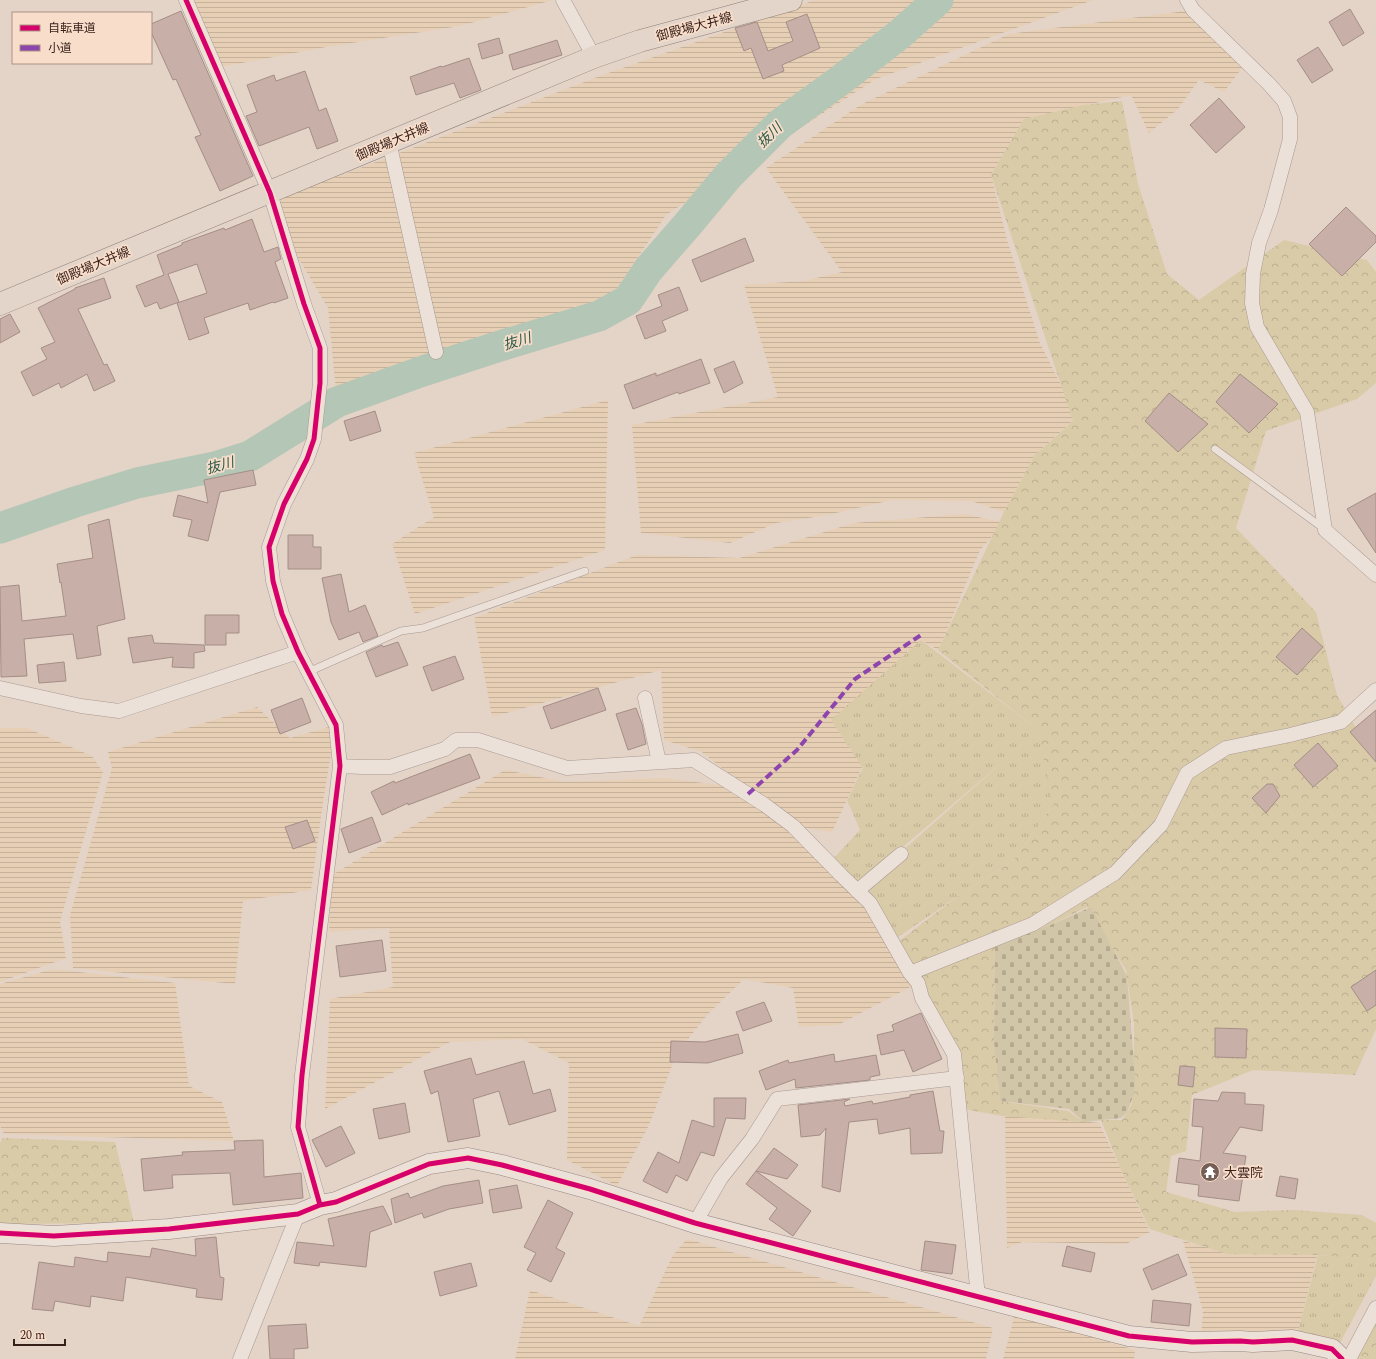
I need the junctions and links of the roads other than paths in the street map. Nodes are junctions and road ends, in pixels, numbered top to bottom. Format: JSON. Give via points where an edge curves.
{"nodes":[{"id":1,"x":186,"y":0,"type":"edge"},
{"id":2,"x":563,"y":0,"type":"edge"},
{"id":3,"x":791,"y":0,"type":"edge"},
{"id":4,"x":1187,"y":0,"type":"edge"},
{"id":5,"x":594,"y":57,"type":"junction"},
{"id":6,"x":389,"y":142,"type":"junction"},
{"id":7,"x":270,"y":192,"type":"junction"},
{"id":8,"x":0,"y":304,"type":"edge"},
{"id":9,"x":436,"y":352,"type":"dead end"},
{"id":10,"x":1215,"y":449,"type":"dead end"},
{"id":11,"x":1325,"y":530,"type":"junction"},
{"id":12,"x":585,"y":571,"type":"dead end"},
{"id":13,"x":1376,"y":575,"type":"edge"},
{"id":14,"x":298,"y":652,"type":"junction"},
{"id":15,"x":308,"y":672,"type":"junction"},
{"id":16,"x":0,"y":688,"type":"edge"},
{"id":17,"x":1376,"y":690,"type":"edge"},
{"id":18,"x":645,"y":698,"type":"dead end"},
{"id":19,"x":659,"y":762,"type":"junction"},
{"id":20,"x":340,"y":766,"type":"junction"},
{"id":21,"x":901,"y":854,"type":"dead end"},
{"id":22,"x":857,"y":891,"type":"junction"},
{"id":23,"x":910,"y":973,"type":"junction"},
{"id":24,"x":957,"y":1078,"type":"junction"},
{"id":25,"x":320,"y":1205,"type":"junction"},
{"id":26,"x":298,"y":1214,"type":"junction"},
{"id":27,"x":695,"y":1223,"type":"junction"},
{"id":28,"x":0,"y":1233,"type":"edge"},
{"id":29,"x":978,"y":1297,"type":"junction"},
{"id":30,"x":1376,"y":1308,"type":"edge"},
{"id":31,"x":240,"y":1359,"type":"edge"},
{"id":32,"x":1342,"y":1359,"type":"edge"},
{"id":33,"x":1349,"y":1359,"type":"edge"}],
"edges":[{"from":1,"to":7,"type":"street"},
{"from":2,"to":5,"type":"street"},
{"from":3,"to":5,"type":"main road","name":"御殿場大井線","via":[[640,41]]},
{"from":4,"to":11,"type":"street","via":[[1193,10],[1284,101],[1290,117],[1290,139],[1271,210],[1259,243],[1253,274],[1252,303],[1257,328],[1306,412]]},
{"from":5,"to":6,"type":"main road","name":"御殿場大井線"},
{"from":6,"to":7,"type":"main road","name":"御殿場大井線"},
{"from":6,"to":9,"type":"street"},
{"from":7,"to":8,"type":"main road","name":"御殿場大井線"},
{"from":7,"to":14,"type":"street","via":[[320,348],[320,383],[314,439],[307,459],[284,504],[269,547],[273,580],[282,614]]},
{"from":10,"to":11,"type":"lane"},
{"from":11,"to":13,"type":"street"},
{"from":12,"to":15,"type":"lane","via":[[424,628],[401,631]]},
{"from":14,"to":15,"type":"street"},
{"from":14,"to":16,"type":"street","via":[[119,711],[80,706]]},
{"from":15,"to":20,"type":"street","via":[[336,725]]},
{"from":17,"to":23,"type":"street","via":[[1342,722],[1226,748],[1187,773],[1161,825],[1115,873],[1033,924]]},
{"from":18,"to":19,"type":"street"},
{"from":19,"to":20,"type":"street","via":[[567,768],[478,740],[456,740],[445,749],[390,767]]},
{"from":19,"to":22,"type":"street","via":[[694,760],[764,805],[793,826]]},
{"from":20,"to":25,"type":"street","via":[[302,1075],[298,1127]]},
{"from":21,"to":22,"type":"street"},
{"from":22,"to":23,"type":"street","via":[[870,903]]},
{"from":23,"to":24,"type":"street","via":[[918,983],[922,998],[954,1054]]},
{"from":24,"to":27,"type":"street","via":[[777,1099],[752,1139],[721,1178]]},
{"from":24,"to":29,"type":"street"},
{"from":25,"to":26,"type":"street"},
{"from":25,"to":27,"type":"street","via":[[336,1202],[429,1164],[468,1158],[590,1189]]},
{"from":26,"to":28,"type":"street","via":[[168,1229],[54,1236]]},
{"from":26,"to":31,"type":"street"},
{"from":27,"to":29,"type":"street"},
{"from":29,"to":32,"type":"street","via":[[1129,1336],[1192,1342],[1292,1340],[1332,1349]]},
{"from":30,"to":33,"type":"street"}]}
